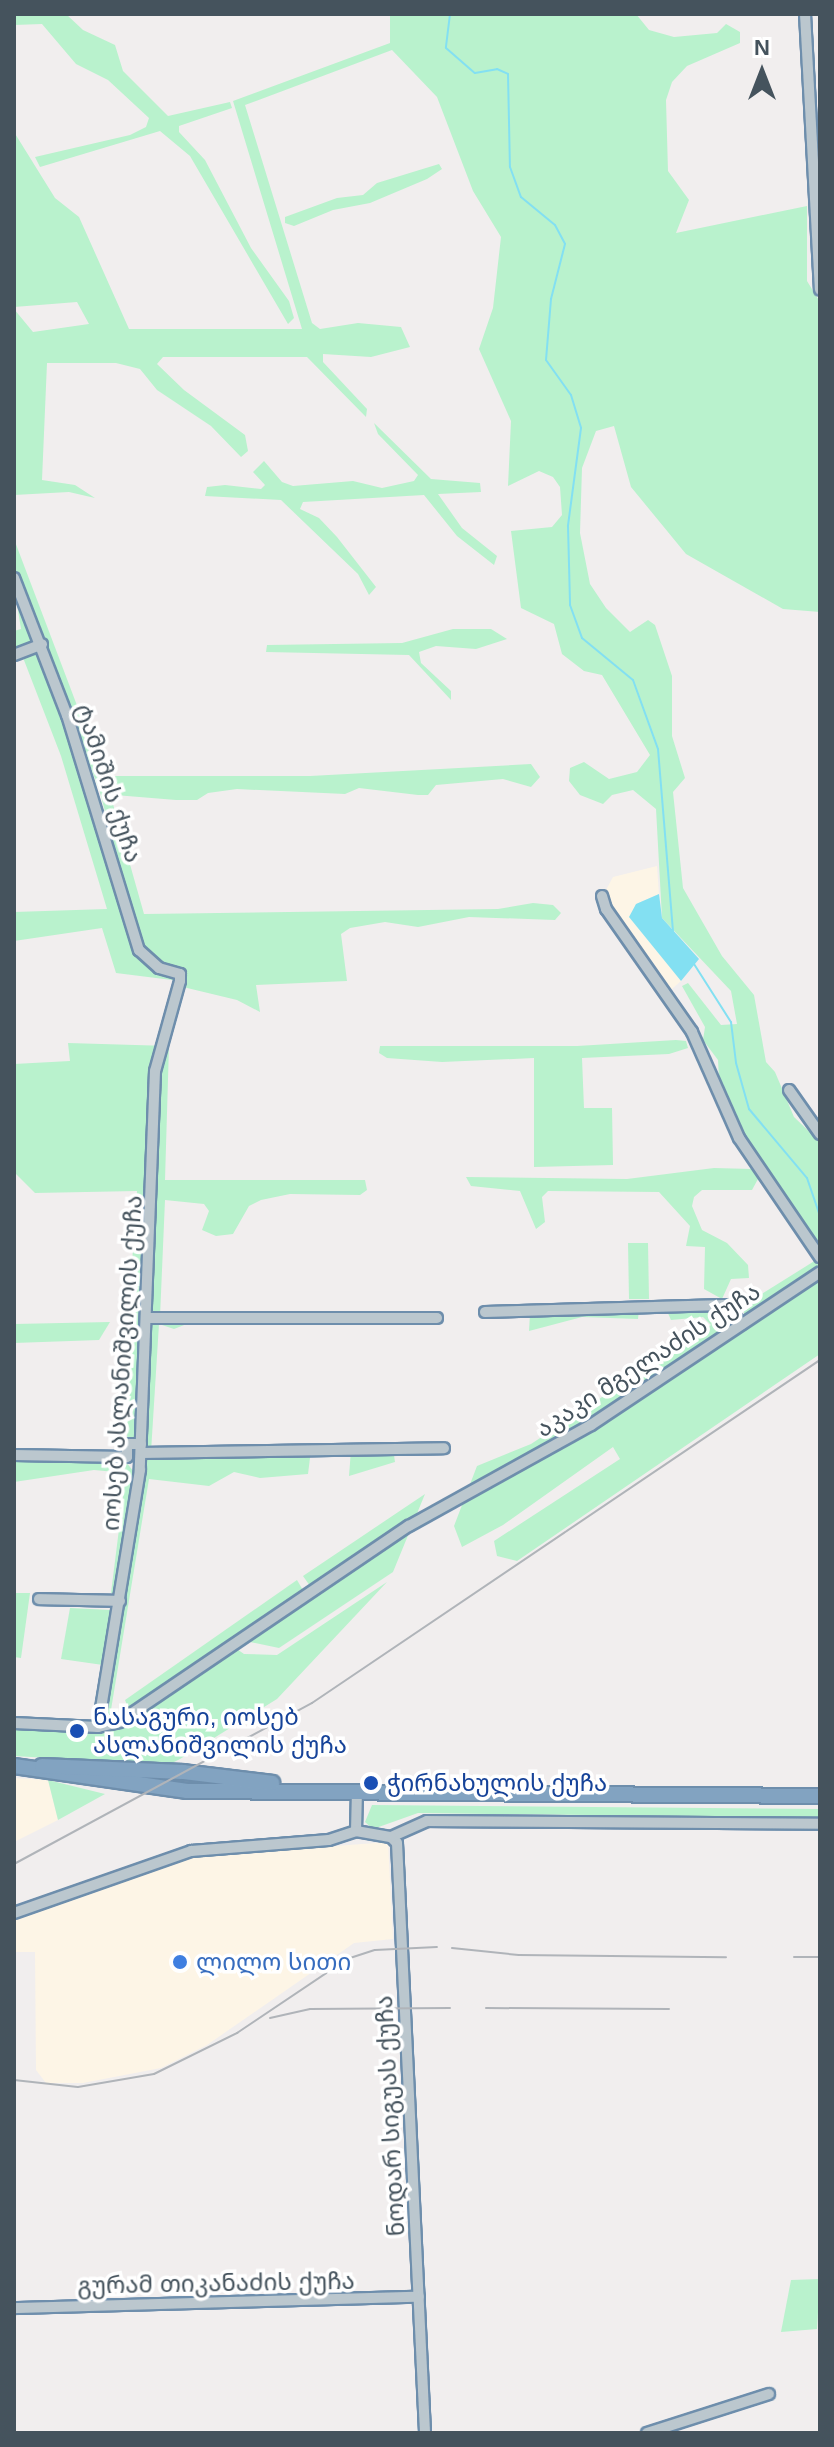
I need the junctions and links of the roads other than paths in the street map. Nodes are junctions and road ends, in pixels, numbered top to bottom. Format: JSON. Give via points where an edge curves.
{"nodes":[{"id":1,"x":805,"y":14,"type":"edge"},
{"id":2,"x":820,"y":290,"type":"edge"},
{"id":3,"x":14,"y":578,"type":"edge"},
{"id":4,"x":42,"y":644,"type":"junction"},
{"id":5,"x":14,"y":655,"type":"edge"},
{"id":6,"x":602,"y":896,"type":"dead end"},
{"id":7,"x":180,"y":981,"type":"joint"},
{"id":8,"x":789,"y":1090,"type":"dead end"},
{"id":9,"x":820,"y":1134,"type":"edge"},
{"id":10,"x":820,"y":1257,"type":"edge"},
{"id":11,"x":820,"y":1272,"type":"edge"},
{"id":12,"x":485,"y":1312,"type":"dead end"},
{"id":13,"x":148,"y":1318,"type":"junction"},
{"id":14,"x":437,"y":1318,"type":"dead end"},
{"id":15,"x":742,"y":1324,"type":"junction"},
{"id":16,"x":444,"y":1448,"type":"dead end"},
{"id":17,"x":141,"y":1449,"type":"junction"},
{"id":18,"x":14,"y":1455,"type":"edge"},
{"id":19,"x":127,"y":1457,"type":"junction"},
{"id":20,"x":140,"y":1467,"type":"junction"},
{"id":21,"x":39,"y":1599,"type":"dead end"},
{"id":22,"x":120,"y":1601,"type":"junction"},
{"id":23,"x":14,"y":1723,"type":"edge"},
{"id":24,"x":98,"y":1727,"type":"junction"},
{"id":25,"x":14,"y":1766,"type":"edge"},
{"id":26,"x":357,"y":1791,"type":"junction"},
{"id":27,"x":820,"y":1796,"type":"edge"},
{"id":28,"x":820,"y":1824,"type":"edge"},
{"id":29,"x":356,"y":1831,"type":"junction"},
{"id":30,"x":391,"y":1837,"type":"junction"},
{"id":31,"x":14,"y":1913,"type":"edge"},
{"id":32,"x":419,"y":2297,"type":"junction"},
{"id":33,"x":14,"y":2308,"type":"edge"},
{"id":34,"x":769,"y":2394,"type":"dead end"},
{"id":35,"x":425,"y":2433,"type":"edge"},
{"id":36,"x":647,"y":2433,"type":"edge"}],
"edges":[{"from":1,"to":2,"type":"street"},
{"from":3,"to":4,"type":"street","name":"ტამიშის ქუჩა"},
{"from":4,"to":5,"type":"street"},
{"from":4,"to":7,"type":"street","name":"ტამიშის ქუჩა","via":[[139,950],[159,968],[180,974]]},
{"from":6,"to":10,"type":"street","via":[[692,1032],[739,1138]]},
{"from":7,"to":13,"type":"street","name":"იოსებ ასლანიშვილის ქუჩა","via":[[155,1071]]},
{"from":8,"to":9,"type":"street"},
{"from":11,"to":15,"type":"street","name":"აკაკი მგელაძის ქუჩა"},
{"from":12,"to":15,"type":"street","via":[[724,1305]]},
{"from":13,"to":14,"type":"street"},
{"from":13,"to":17,"type":"street","name":"იოსებ ასლანიშვილის ქუჩა"},
{"from":15,"to":24,"type":"street","name":"აკაკი მგელაძის ქუჩა","via":[[591,1425],[409,1526],[119,1722]]},
{"from":16,"to":17,"type":"street"},
{"from":17,"to":19,"type":"street","via":[[127,1444]]},
{"from":17,"to":20,"type":"street","name":"იოსებ ასლანიშვილის ქუჩა"},
{"from":18,"to":19,"type":"street"},
{"from":19,"to":20,"type":"street"},
{"from":20,"to":22,"type":"street","name":"იოსებ ასლანიშვილის ქუჩა"},
{"from":21,"to":22,"type":"street"},
{"from":22,"to":24,"type":"street","name":"იოსებ ასლანიშვილის ქუჩა"},
{"from":23,"to":24,"type":"street"},
{"from":25,"to":26,"type":"highway","via":[[183,1772]]},
{"from":26,"to":27,"type":"highway"},
{"from":26,"to":29,"type":"street"},
{"from":28,"to":30,"type":"street","via":[[427,1821]]},
{"from":29,"to":30,"type":"street"},
{"from":29,"to":31,"type":"street","via":[[329,1840],[191,1851]]},
{"from":30,"to":32,"type":"street","name":"ნოდარ სიგუას ქუჩა","via":[[397,1843]]},
{"from":32,"to":33,"type":"street","name":"გურამ თიკანაძის ქუჩა"},
{"from":32,"to":35,"type":"street","name":"ნოდარ სიგუას ქუჩა"},
{"from":34,"to":36,"type":"street"}]}
